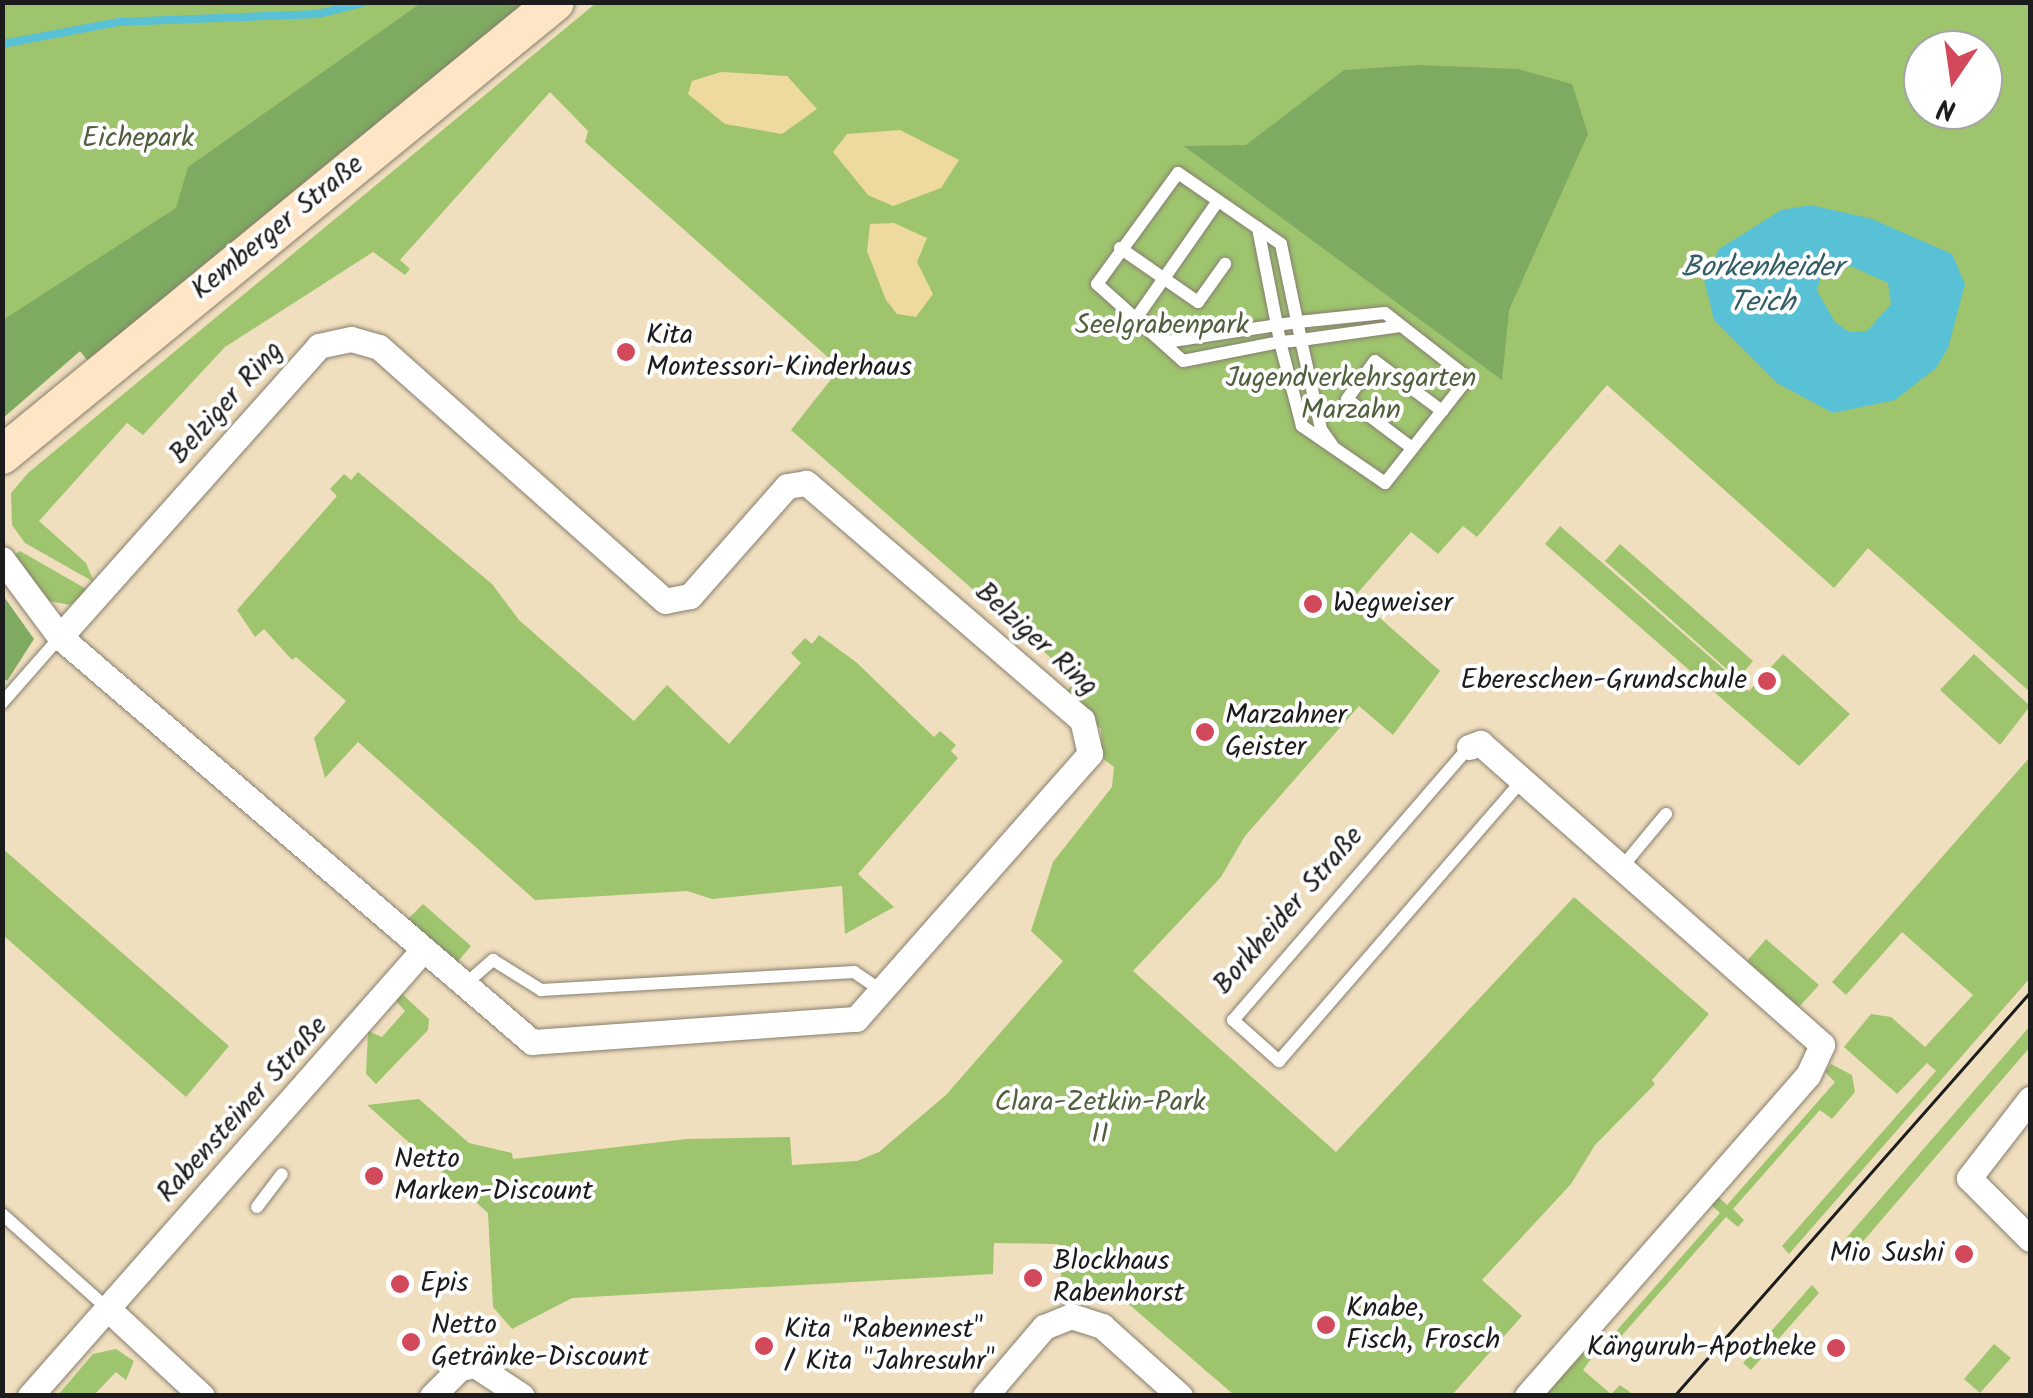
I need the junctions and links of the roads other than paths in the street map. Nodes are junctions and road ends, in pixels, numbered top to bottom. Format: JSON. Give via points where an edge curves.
{"nodes":[{"id":1,"x":556,"y":2,"type":"edge"},
{"id":2,"x":1218,"y":201,"type":"junction"},
{"id":3,"x":1258,"y":228,"type":"junction"},
{"id":4,"x":1120,"y":248,"type":"junction"},
{"id":5,"x":1225,"y":264,"type":"dead end"},
{"id":6,"x":1164,"y":279,"type":"junction"},
{"id":7,"x":1138,"y":318,"type":"junction"},
{"id":8,"x":1298,"y":322,"type":"junction"},
{"id":9,"x":1277,"y":325,"type":"junction"},
{"id":10,"x":1400,"y":326,"type":"junction"},
{"id":11,"x":1301,"y":340,"type":"junction"},
{"id":12,"x":1166,"y":342,"type":"junction"},
{"id":13,"x":1280,"y":342,"type":"junction"},
{"id":14,"x":1442,"y":411,"type":"junction"},
{"id":15,"x":1332,"y":445,"type":"junction"},
{"id":16,"x":1412,"y":448,"type":"junction"},
{"id":17,"x":2,"y":455,"type":"edge"},
{"id":18,"x":2,"y":559,"type":"edge"},
{"id":19,"x":60,"y":637,"type":"junction"},
{"id":20,"x":2,"y":703,"type":"edge"},
{"id":21,"x":1469,"y":747,"type":"joint"},
{"id":22,"x":1522,"y":780,"type":"junction"},
{"id":23,"x":1666,"y":814,"type":"dead end"},
{"id":24,"x":1622,"y":868,"type":"junction"},
{"id":25,"x":422,"y":951,"type":"junction"},
{"id":26,"x":463,"y":986,"type":"junction"},
{"id":27,"x":882,"y":990,"type":"junction"},
{"id":28,"x":2030,"y":1098,"type":"edge"},
{"id":29,"x":282,"y":1174,"type":"dead end"},
{"id":30,"x":258,"y":1206,"type":"dead end"},
{"id":31,"x":2,"y":1214,"type":"edge"},
{"id":32,"x":2030,"y":1239,"type":"edge"},
{"id":33,"x":108,"y":1309,"type":"junction"},
{"id":34,"x":30,"y":1396,"type":"edge"},
{"id":35,"x":202,"y":1396,"type":"edge"},
{"id":36,"x":432,"y":1396,"type":"edge"},
{"id":37,"x":522,"y":1396,"type":"edge"},
{"id":38,"x":985,"y":1396,"type":"edge"},
{"id":39,"x":1180,"y":1396,"type":"edge"},
{"id":40,"x":1527,"y":1396,"type":"edge"}],
"edges":[{"from":1,"to":17,"type":"main road","name":"Kemberger Straße"},
{"from":2,"to":3,"type":"lane"},
{"from":2,"to":4,"type":"lane","via":[[1178,173]]},
{"from":2,"to":6,"type":"lane"},
{"from":3,"to":8,"type":"lane","via":[[1281,244]]},
{"from":3,"to":9,"type":"lane"},
{"from":4,"to":6,"type":"lane"},
{"from":4,"to":7,"type":"lane","via":[[1098,284]]},
{"from":5,"to":6,"type":"lane","via":[[1198,302]]},
{"from":6,"to":7,"type":"lane"},
{"from":7,"to":12,"type":"lane"},
{"from":8,"to":9,"type":"lane"},
{"from":8,"to":10,"type":"lane","via":[[1385,313]]},
{"from":8,"to":11,"type":"lane"},
{"from":9,"to":12,"type":"lane"},
{"from":9,"to":13,"type":"lane"},
{"from":10,"to":11,"type":"lane"},
{"from":10,"to":14,"type":"lane","via":[[1468,378]]},
{"from":11,"to":13,"type":"lane"},
{"from":11,"to":15,"type":"lane","via":[[1321,429]]},
{"from":12,"to":13,"type":"lane","via":[[1183,361]]},
{"from":13,"to":15,"type":"lane","via":[[1302,426]]},
{"from":14,"to":16,"type":"lane"},
{"from":14,"to":16,"type":"lane","via":[[1375,361],[1347,399]]},
{"from":15,"to":16,"type":"lane","via":[[1384,483]]},
{"from":18,"to":19,"type":"street","name":"Belziger Ring"},
{"from":19,"to":20,"type":"lane"},
{"from":19,"to":25,"type":"street","name":"Belziger Ring"},
{"from":19,"to":27,"type":"street","name":"Belziger Ring","via":[[265,404],[319,346],[335,338],[379,347],[665,601],[690,596],[787,486],[806,482],[1089,730],[1084,766]]},
{"from":21,"to":22,"type":"street","name":"Borkheider Straße","via":[[1480,742]]},
{"from":21,"to":22,"type":"lane","name":"Borkheider Straße","via":[[1233,1020],[1279,1061]]},
{"from":22,"to":24,"type":"street","name":"Borkheider Straße"},
{"from":23,"to":24,"type":"lane"},
{"from":24,"to":40,"type":"street","name":"Borkheider Straße","via":[[1816,1035],[1821,1054]]},
{"from":25,"to":26,"type":"street","name":"Belziger Ring"},
{"from":25,"to":33,"type":"street","name":"Rabensteiner Straße"},
{"from":26,"to":27,"type":"lane","via":[[494,960],[541,990],[854,972]]},
{"from":26,"to":27,"type":"street","name":"Belziger Ring","via":[[532,1042],[838,1024],[856,1019]]},
{"from":28,"to":32,"type":"street","via":[[1969,1178]]},
{"from":29,"to":30,"type":"lane"},
{"from":31,"to":33,"type":"lane"},
{"from":33,"to":34,"type":"street","name":"Rabensteiner Straße"},
{"from":33,"to":35,"type":"street"},
{"from":36,"to":37,"type":"street","via":[[460,1368],[476,1364]]},
{"from":38,"to":39,"type":"street","via":[[1044,1327],[1071,1316],[1102,1326]]}]}
